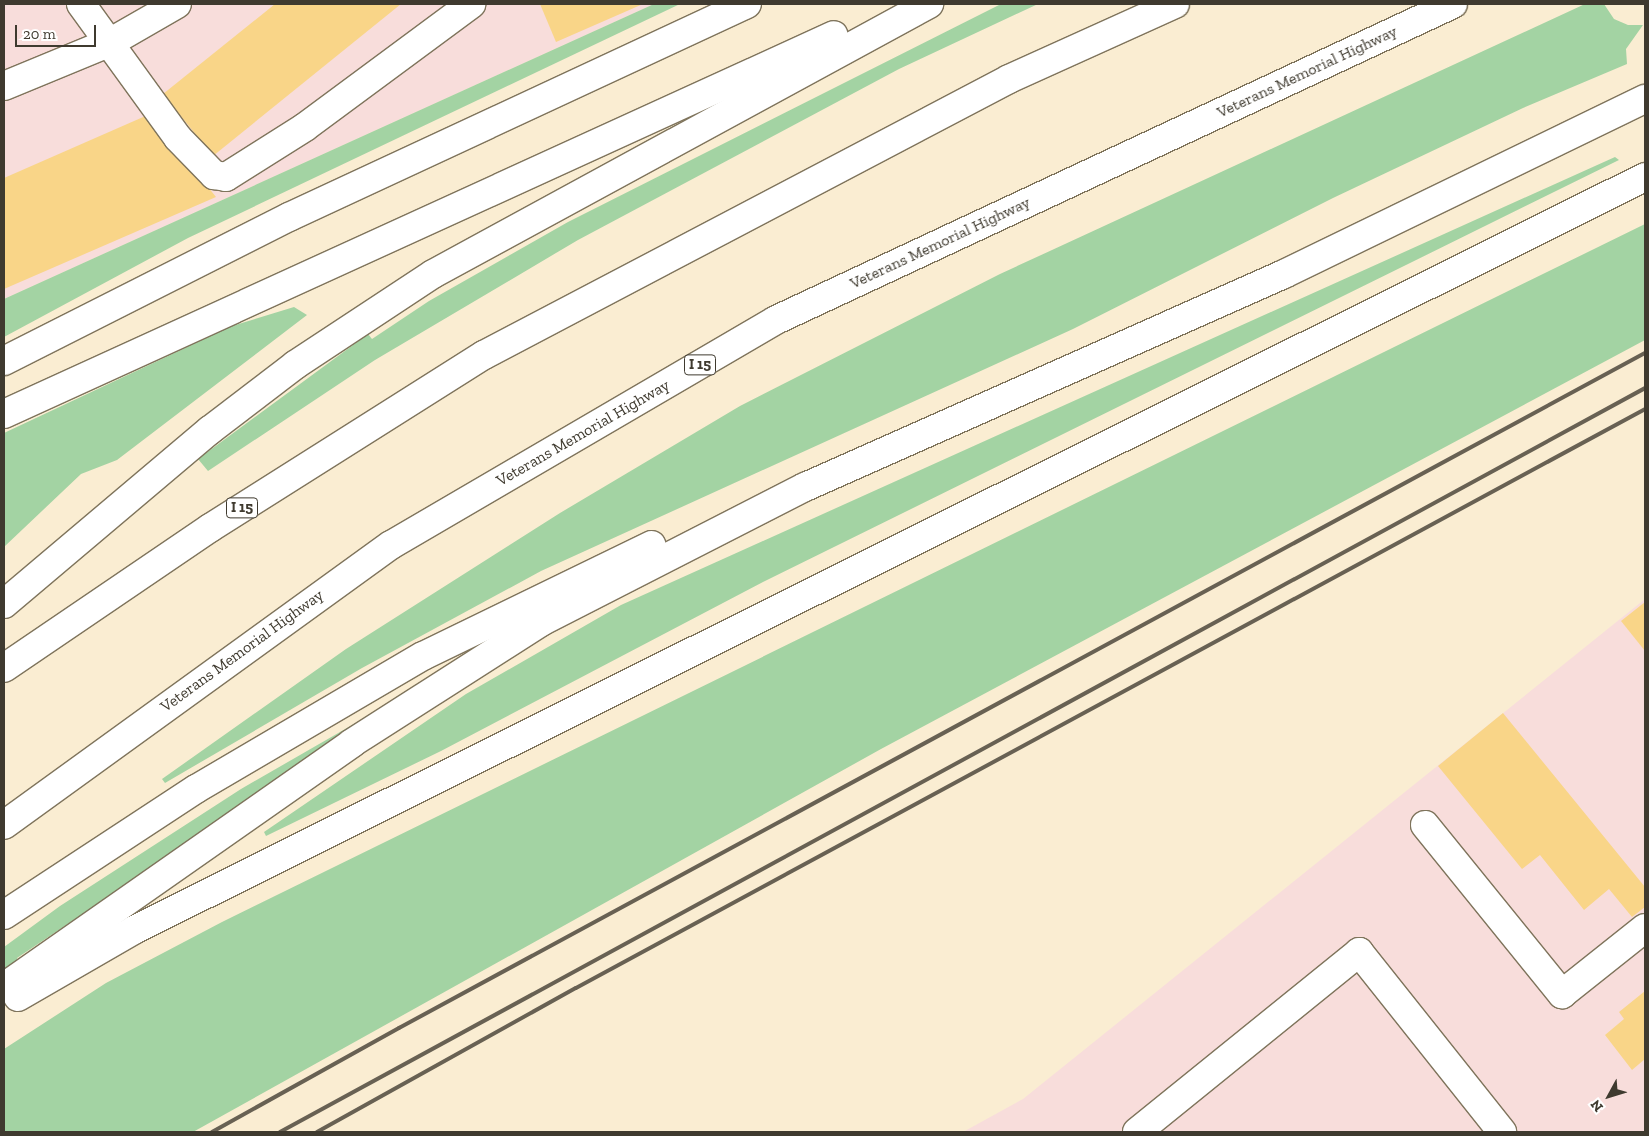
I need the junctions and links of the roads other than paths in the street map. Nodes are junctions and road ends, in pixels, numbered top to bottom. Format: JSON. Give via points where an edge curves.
{"nodes":[{"id":1,"x":81,"y":4,"type":"edge"},
{"id":2,"x":177,"y":4,"type":"edge"},
{"id":3,"x":471,"y":4,"type":"edge"},
{"id":4,"x":747,"y":4,"type":"edge"},
{"id":5,"x":904,"y":4,"type":"edge"},
{"id":6,"x":929,"y":4,"type":"edge"},
{"id":7,"x":1175,"y":4,"type":"edge"},
{"id":8,"x":1453,"y":4,"type":"edge"},
{"id":9,"x":111,"y":42,"type":"junction"},
{"id":10,"x":4,"y":86,"type":"edge"},
{"id":11,"x":1645,"y":99,"type":"edge"},
{"id":12,"x":1645,"y":177,"type":"edge"},
{"id":13,"x":4,"y":361,"type":"edge"},
{"id":14,"x":4,"y":414,"type":"edge"},
{"id":15,"x":805,"y":486,"type":"junction"},
{"id":16,"x":4,"y":604,"type":"edge"},
{"id":17,"x":4,"y":668,"type":"edge"},
{"id":18,"x":4,"y":825,"type":"edge"},
{"id":19,"x":1426,"y":825,"type":"dead end"},
{"id":20,"x":4,"y":915,"type":"edge"},
{"id":21,"x":1645,"y":928,"type":"edge"},
{"id":22,"x":4,"y":987,"type":"edge"},
{"id":23,"x":4,"y":1006,"type":"edge"},
{"id":24,"x":1137,"y":1132,"type":"edge"},
{"id":25,"x":1502,"y":1132,"type":"edge"}],
"edges":[{"from":1,"to":9,"type":"main road"},
{"from":2,"to":9,"type":"main road"},
{"from":3,"to":9,"type":"main road","via":[[305,127],[226,177],[214,175],[178,138]]},
{"from":4,"to":13,"type":"main road","via":[[289,217]]},
{"from":5,"to":14,"type":"main road"},
{"from":6,"to":16,"type":"main road","via":[[433,274],[295,365],[210,430]]},
{"from":7,"to":17,"type":"main road","number":"I 15","via":[[1009,79],[484,355],[210,528]]},
{"from":8,"to":18,"type":"main road","name":"Veterans Memorial Highway","number":"I 15","via":[[776,320],[391,545]]},
{"from":9,"to":10,"type":"main road"},
{"from":11,"to":15,"type":"main road","via":[[1284,274]]},
{"from":12,"to":23,"type":"main road","via":[[134,930]]},
{"from":15,"to":20,"type":"main road","via":[[636,551],[423,656],[196,788]]},
{"from":15,"to":22,"type":"main road","via":[[541,622],[461,671],[352,743]]},
{"from":19,"to":21,"type":"main road","via":[[1562,994]]},
{"from":24,"to":25,"type":"main road","via":[[1359,952]]}]}
